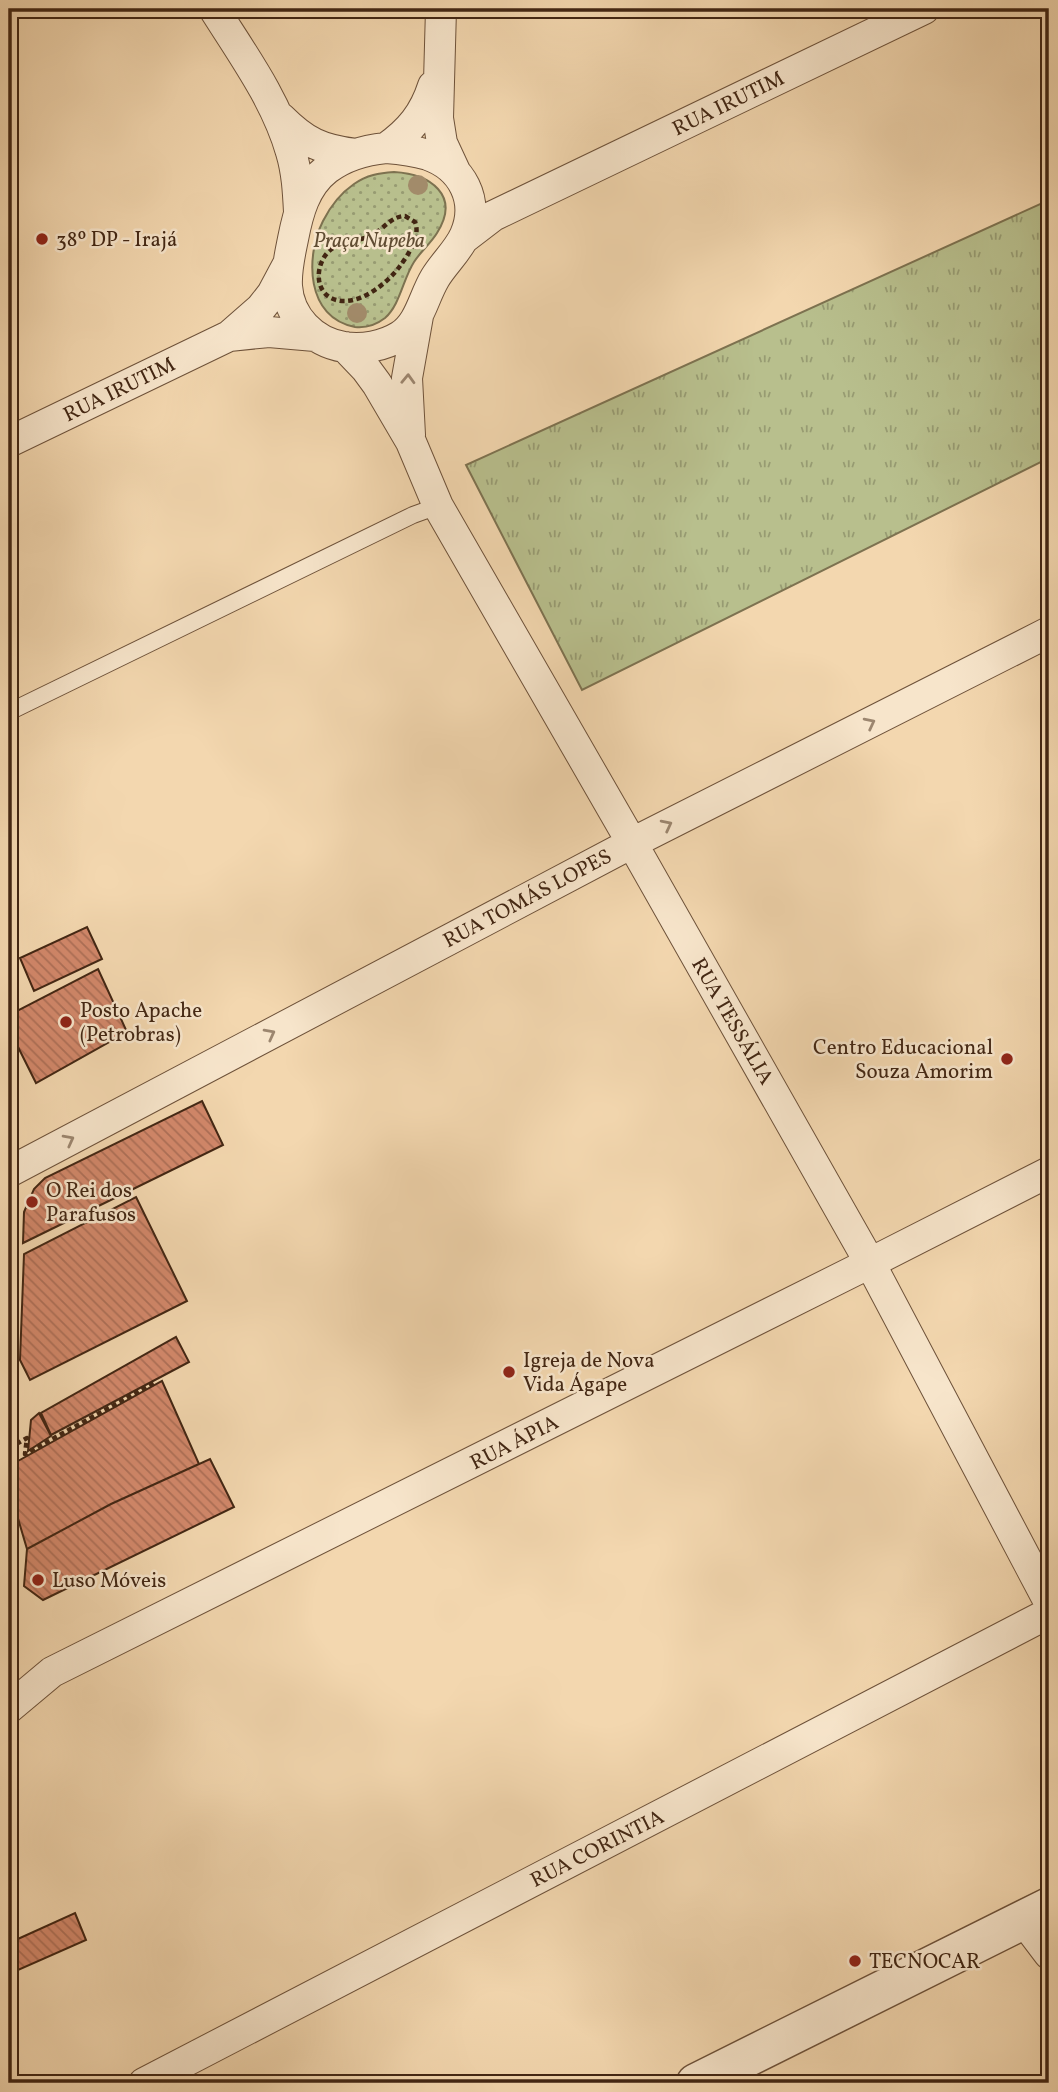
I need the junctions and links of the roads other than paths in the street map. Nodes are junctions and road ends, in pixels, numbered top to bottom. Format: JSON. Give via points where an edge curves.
{"nodes":[{"id":1,"x":214,"y":9,"type":"edge"},
{"id":2,"x":441,"y":9,"type":"edge"},
{"id":3,"x":924,"y":9,"type":"edge"},
{"id":4,"x":875,"y":18,"type":"edge"},
{"id":5,"x":439,"y":65,"type":"junction"},
{"id":6,"x":278,"y":115,"type":"junction"},
{"id":7,"x":386,"y":148,"type":"junction"},
{"id":8,"x":356,"y":154,"type":"junction"},
{"id":9,"x":459,"y":177,"type":"junction"},
{"id":10,"x":532,"y":198,"type":"junction"},
{"id":11,"x":299,"y":212,"type":"junction"},
{"id":12,"x":463,"y":239,"type":"junction"},
{"id":13,"x":288,"y":263,"type":"junction"},
{"id":14,"x":418,"y":316,"type":"junction"},
{"id":15,"x":315,"y":335,"type":"junction"},
{"id":16,"x":229,"y":336,"type":"junction"},
{"id":17,"x":345,"y":347,"type":"junction"},
{"id":18,"x":9,"y":442,"type":"edge"},
{"id":19,"x":411,"y":442,"type":"junction"},
{"id":20,"x":438,"y":506,"type":"junction"},
{"id":21,"x":1049,"y":632,"type":"edge"},
{"id":22,"x":9,"y":712,"type":"edge"},
{"id":23,"x":632,"y":843,"type":"junction"},
{"id":24,"x":9,"y":1172,"type":"edge"},
{"id":25,"x":1049,"y":1172,"type":"edge"},
{"id":26,"x":870,"y":1263,"type":"junction"},
{"id":27,"x":1049,"y":1602,"type":"edge"},
{"id":28,"x":1049,"y":1613,"type":"edge"},
{"id":29,"x":52,"y":1672,"type":"junction"},
{"id":30,"x":9,"y":1677,"type":"edge"},
{"id":31,"x":9,"y":1708,"type":"edge"},
{"id":32,"x":1037,"y":1914,"type":"edge"},
{"id":33,"x":1049,"y":1954,"type":"edge"},
{"id":34,"x":144,"y":2083,"type":"edge"},
{"id":35,"x":696,"y":2083,"type":"edge"}],
"edges":[{"from":1,"to":6,"type":"street"},
{"from":2,"to":5,"type":"street"},
{"from":3,"to":4,"type":"street","name":"RUA IRUTIM"},
{"from":4,"to":10,"type":"street","name":"RUA IRUTIM"},
{"from":5,"to":7,"type":"street","via":[[421,115]]},
{"from":5,"to":9,"type":"street","via":[[442,143]]},
{"from":6,"to":8,"type":"street","via":[[315,146]]},
{"from":6,"to":11,"type":"street","via":[[292,155]]},
{"from":7,"to":8,"type":"street"},
{"from":7,"to":9,"type":"street","via":[[429,155]]},
{"from":8,"to":11,"type":"street","via":[[321,174]]},
{"from":9,"to":10,"type":"street","name":"RUA IRUTIM","via":[[492,198]]},
{"from":9,"to":12,"type":"street","via":[[471,211]]},
{"from":10,"to":12,"type":"street","name":"RUA IRUTIM","via":[[493,216]]},
{"from":11,"to":13,"type":"street"},
{"from":12,"to":14,"type":"street","via":[[432,284]]},
{"from":13,"to":15,"type":"street","via":[[289,299],[304,327]]},
{"from":13,"to":16,"type":"street","name":"RUA IRUTIM","via":[[261,308]]},
{"from":14,"to":17,"type":"street","via":[[394,340]]},
{"from":19,"to":14,"type":"street","name":"RUA TESSÁLIA","one_way":true,"via":[[407,378]]},
{"from":15,"to":16,"type":"street","name":"RUA IRUTIM","via":[[269,332]]},
{"from":15,"to":17,"type":"street"},
{"from":16,"to":18,"type":"street","name":"RUA IRUTIM"},
{"from":17,"to":19,"type":"street","name":"RUA TESSÁLIA","via":[[377,384]]},
{"from":19,"to":20,"type":"street","name":"RUA TESSÁLIA"},
{"from":20,"to":22,"type":"lane"},
{"from":20,"to":23,"type":"street","name":"RUA TESSÁLIA"},
{"from":23,"to":21,"type":"street","name":"RUA TOMÁS LOPES","one_way":true},
{"from":24,"to":23,"type":"street","name":"RUA TOMÁS LOPES","one_way":true},
{"from":23,"to":26,"type":"street","name":"RUA TESSÁLIA"},
{"from":25,"to":26,"type":"street","name":"RUA ÁPIA"},
{"from":26,"to":27,"type":"street","name":"RUA TESSÁLIA"},
{"from":26,"to":29,"type":"street","name":"RUA ÁPIA"},
{"from":28,"to":34,"type":"street","name":"RUA CORINTIA"},
{"from":29,"to":30,"type":"street","name":"RUA ÁPIA","via":[[24,1679]]},
{"from":29,"to":31,"type":"street","name":"RUA ÁPIA"},
{"from":32,"to":33,"type":"street"},
{"from":32,"to":35,"type":"street"}]}
